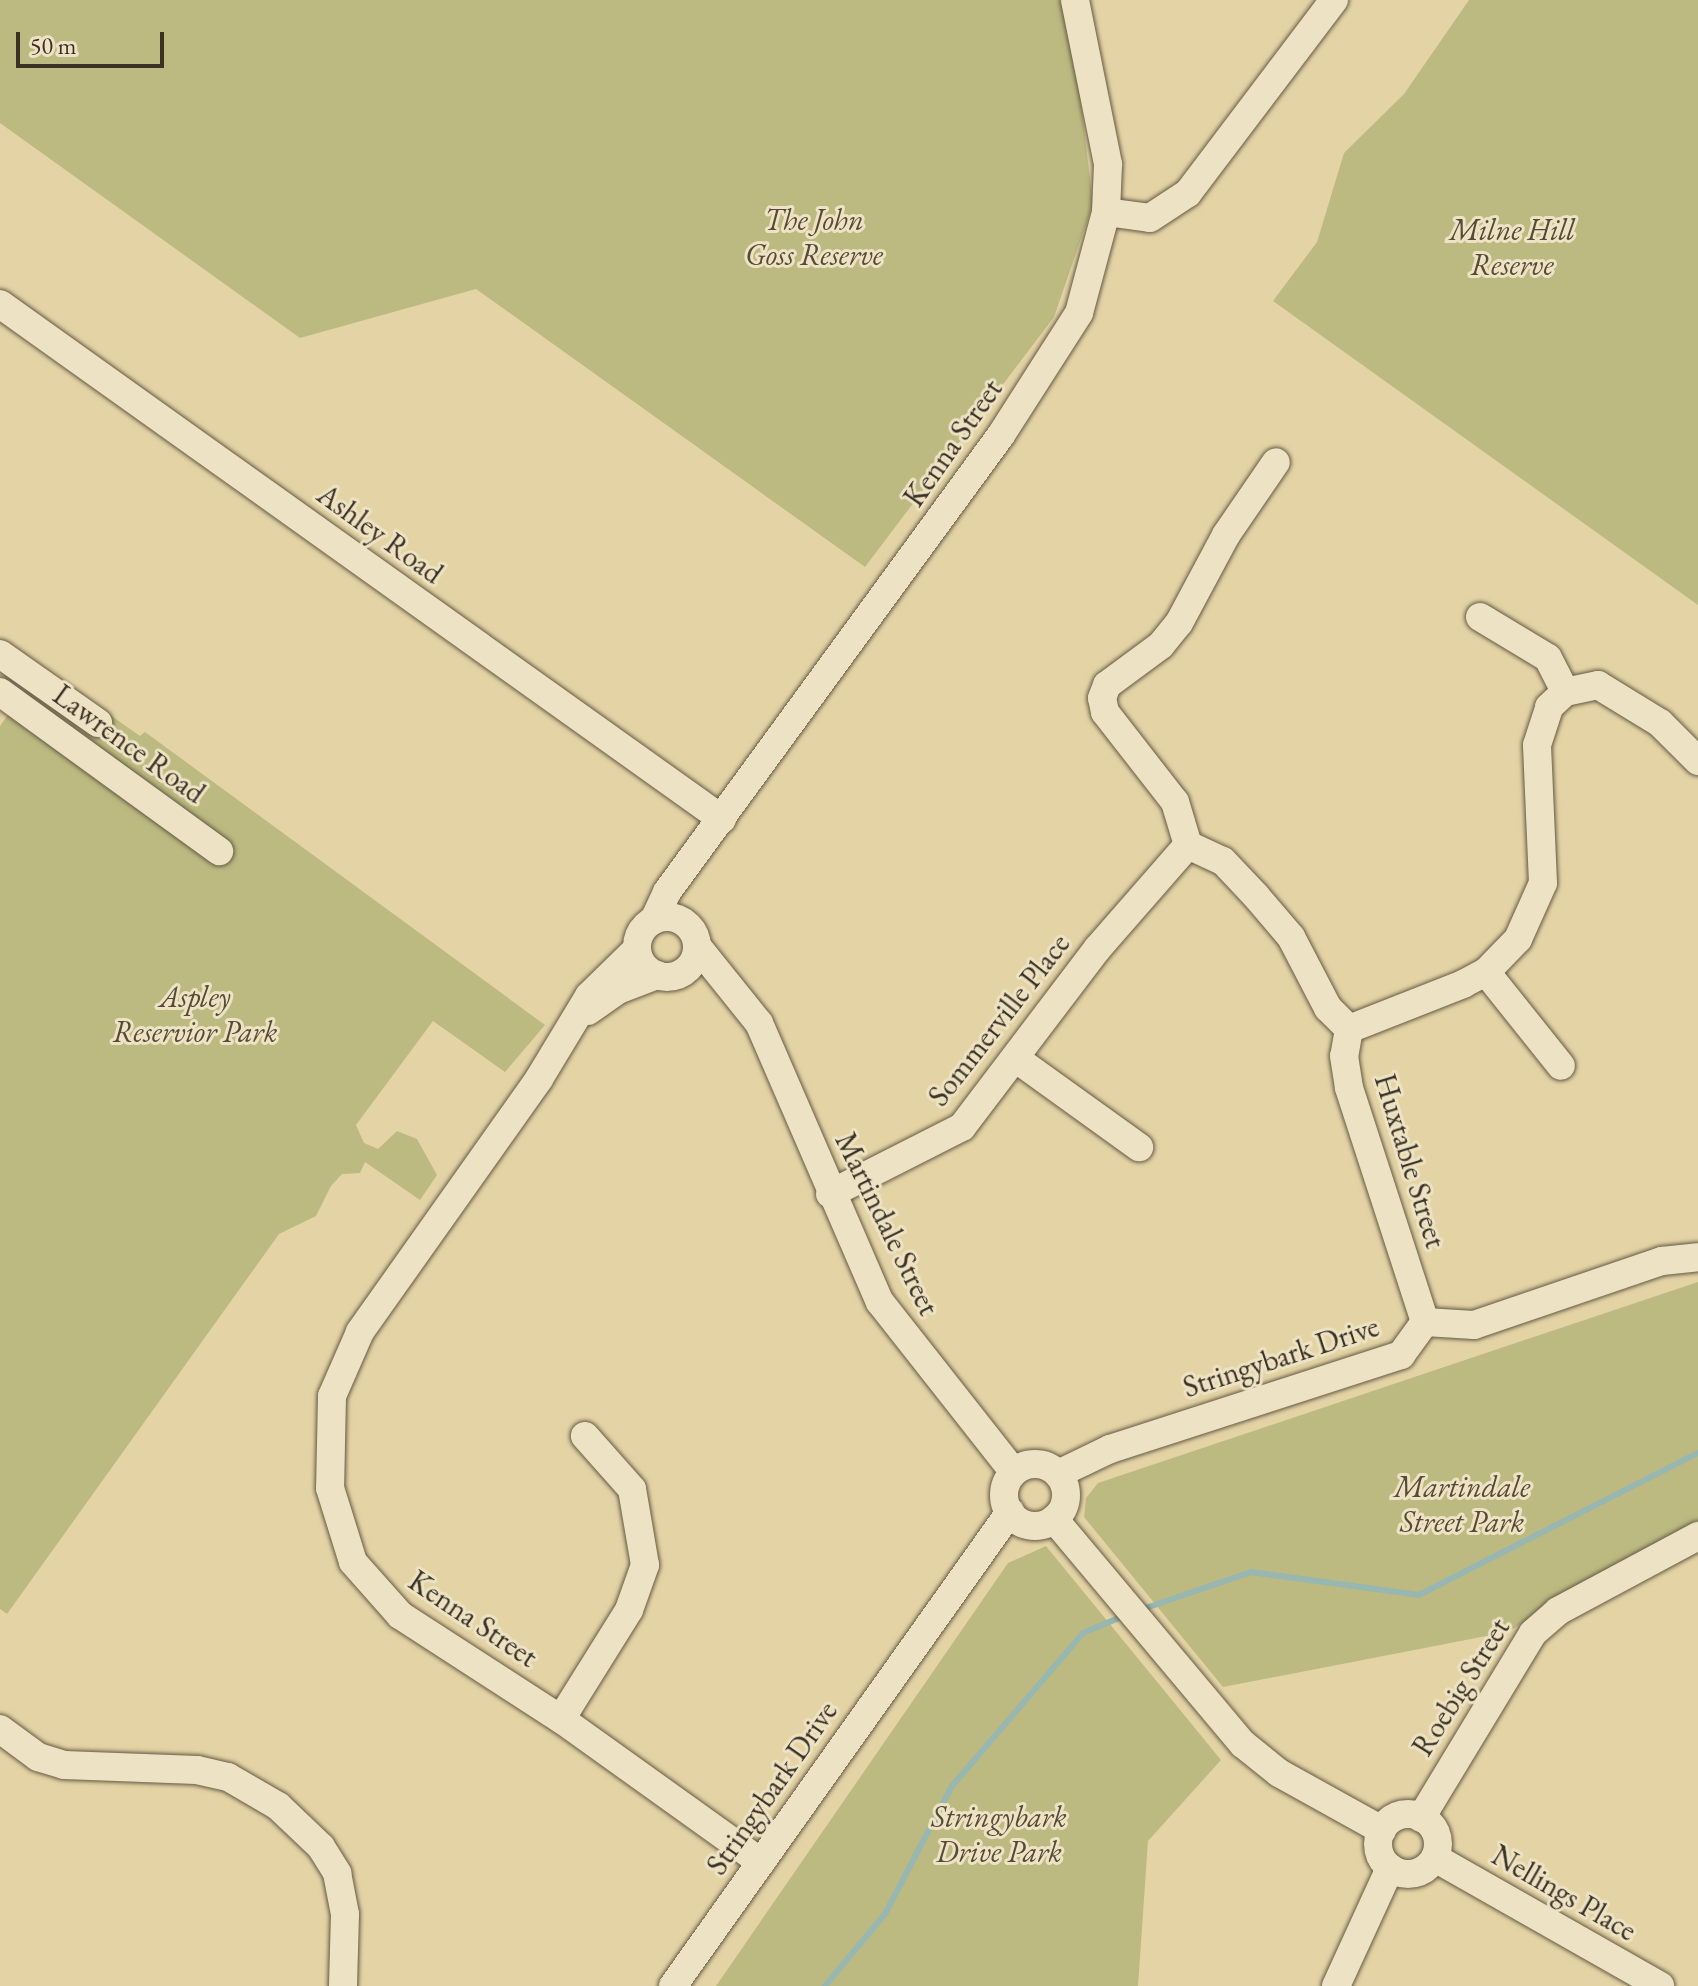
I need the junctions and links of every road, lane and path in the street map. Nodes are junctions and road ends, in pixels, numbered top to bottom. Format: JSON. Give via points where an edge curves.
{"nodes":[{"id":1,"x":1075,"y":0,"type":"edge"},
{"id":2,"x":1334,"y":0,"type":"edge"},
{"id":3,"x":1106,"y":212,"type":"junction"},
{"id":4,"x":0,"y":304,"type":"edge"},
{"id":5,"x":1276,"y":462,"type":"dead end"},
{"id":6,"x":1480,"y":617,"type":"dead end"},
{"id":7,"x":0,"y":654,"type":"edge"},
{"id":8,"x":0,"y":692,"type":"edge"},
{"id":9,"x":1565,"y":692,"type":"junction"},
{"id":10,"x":98,"y":723,"type":"dead end"},
{"id":11,"x":1698,"y":761,"type":"edge"},
{"id":12,"x":722,"y":819,"type":"junction"},
{"id":13,"x":1188,"y":845,"type":"junction"},
{"id":14,"x":219,"y":851,"type":"dead end"},
{"id":15,"x":687,"y":868,"type":"junction"},
{"id":16,"x":654,"y":920,"type":"junction"},
{"id":17,"x":690,"y":934,"type":"junction"},
{"id":18,"x":637,"y":949,"type":"junction"},
{"id":19,"x":1486,"y":972,"type":"junction"},
{"id":20,"x":670,"y":974,"type":"junction"},
{"id":21,"x":581,"y":1016,"type":"junction"},
{"id":22,"x":759,"y":1023,"type":"junction"},
{"id":23,"x":1349,"y":1029,"type":"junction"},
{"id":24,"x":1015,"y":1058,"type":"junction"},
{"id":25,"x":1561,"y":1066,"type":"dead end"},
{"id":26,"x":1139,"y":1147,"type":"dead end"},
{"id":27,"x":830,"y":1194,"type":"junction"},
{"id":28,"x":1698,"y":1257,"type":"edge"},
{"id":29,"x":1425,"y":1322,"type":"junction"},
{"id":30,"x":585,"y":1436,"type":"dead end"},
{"id":31,"x":1014,"y":1472,"type":"junction"},
{"id":32,"x":1058,"y":1474,"type":"junction"},
{"id":33,"x":1010,"y":1512,"type":"junction"},
{"id":34,"x":1054,"y":1519,"type":"junction"},
{"id":35,"x":1698,"y":1536,"type":"edge"},
{"id":36,"x":561,"y":1719,"type":"junction"},
{"id":37,"x":0,"y":1729,"type":"edge"},
{"id":38,"x":1421,"y":1818,"type":"junction"},
{"id":39,"x":1382,"y":1830,"type":"junction"},
{"id":40,"x":1435,"y":1858,"type":"junction"},
{"id":41,"x":761,"y":1862,"type":"junction"},
{"id":42,"x":1390,"y":1868,"type":"junction"},
{"id":43,"x":343,"y":1986,"type":"edge"},
{"id":44,"x":673,"y":1986,"type":"edge"},
{"id":45,"x":1336,"y":1986,"type":"edge"},
{"id":46,"x":1660,"y":1986,"type":"edge"}],
"edges":[{"from":1,"to":3,"type":"street","name":"Kenna Street","via":[[1105,131]]},
{"from":2,"to":3,"type":"street","via":[[1188,193],[1150,218]]},
{"from":3,"to":12,"type":"street","name":"Kenna Street","via":[[1095,269],[1059,350]]},
{"from":4,"to":12,"type":"street","name":"Ashley Road"},
{"from":5,"to":13,"type":"street","via":[[1226,535],[1179,623],[1161,645],[1107,685],[1102,698],[1105,712],[1175,802]]},
{"from":6,"to":9,"type":"street","via":[[1548,658]]},
{"from":7,"to":10,"type":"street","name":"Lawrence Road"},
{"from":8,"to":14,"type":"street","name":"Lawrence Road"},
{"from":9,"to":11,"type":"street","via":[[1589,685],[1608,690],[1660,723]]},
{"from":9,"to":19,"type":"street","via":[[1549,707],[1537,745],[1543,883],[1518,939]]},
{"from":12,"to":15,"type":"street","name":"Kenna Street"},
{"from":13,"to":23,"type":"street","via":[[1223,861],[1265,906],[1291,937],[1328,1008]]},
{"from":13,"to":24,"type":"street","name":"Sommerville Place","via":[[1098,948]]},
{"from":15,"to":16,"type":"street","name":"Kenna Street"},
{"from":15,"to":17,"type":"street"},
{"from":16,"to":17,"type":"street"},
{"from":16,"to":18,"type":"street","name":"Kenna Street","via":[[641,932]]},
{"from":17,"to":20,"type":"street"},
{"from":17,"to":22,"type":"street","name":"Martindale Street"},
{"from":18,"to":20,"type":"street","via":[[643,965]]},
{"from":18,"to":21,"type":"street","name":"Kenna Street","via":[[605,975]]},
{"from":19,"to":23,"type":"street"},
{"from":19,"to":25,"type":"street"},
{"from":20,"to":21,"type":"street","name":"Kenna Street","via":[[618,990]]},
{"from":20,"to":22,"type":"street"},
{"from":21,"to":36,"type":"street","name":"Kenna Street","via":[[360,1332],[332,1396],[327,1431],[330,1488],[346,1547],[368,1584],[420,1630]]},
{"from":22,"to":27,"type":"street","name":"Martindale Street"},
{"from":23,"to":29,"type":"street","name":"Huxtable Street","via":[[1344,1056],[1349,1088]]},
{"from":24,"to":26,"type":"street"},
{"from":24,"to":27,"type":"street","name":"Sommerville Place","via":[[962,1127]]},
{"from":27,"to":31,"type":"street","name":"Martindale Street","via":[[903,1339]]},
{"from":28,"to":29,"type":"street","via":[[1662,1261],[1474,1325]]},
{"from":29,"to":32,"type":"street","name":"Stringybark Drive","via":[[1401,1355],[1110,1449]]},
{"from":30,"to":36,"type":"street","via":[[632,1489],[645,1565],[629,1610]]},
{"from":31,"to":32,"type":"street","via":[[1032,1465]]},
{"from":31,"to":33,"type":"street","via":[[1005,1487]]},
{"from":32,"to":34,"type":"street","via":[[1065,1502]]},
{"from":33,"to":34,"type":"street","via":[[1035,1526]]},
{"from":33,"to":41,"type":"street","name":"Stringybark Drive"},
{"from":34,"to":39,"type":"street","via":[[1243,1744],[1311,1792]]},
{"from":35,"to":38,"type":"street","name":"Roebig Street","via":[[1558,1611],[1533,1633]]},
{"from":36,"to":41,"type":"street","name":"Kenna Street"},
{"from":37,"to":43,"type":"street","via":[[38,1757],[64,1765],[197,1770],[228,1777],[278,1806],[321,1847],[337,1873],[345,1914]]},
{"from":38,"to":39,"type":"street","via":[[1403,1815]]},
{"from":38,"to":40,"type":"street","via":[[1436,1835]]},
{"from":39,"to":42,"type":"street","via":[[1378,1846]]},
{"from":40,"to":42,"type":"street","via":[[1419,1872]]},
{"from":40,"to":46,"type":"street","name":"Nellings Place"},
{"from":41,"to":44,"type":"street","name":"Stringybark Drive"},
{"from":42,"to":45,"type":"street"}]}
